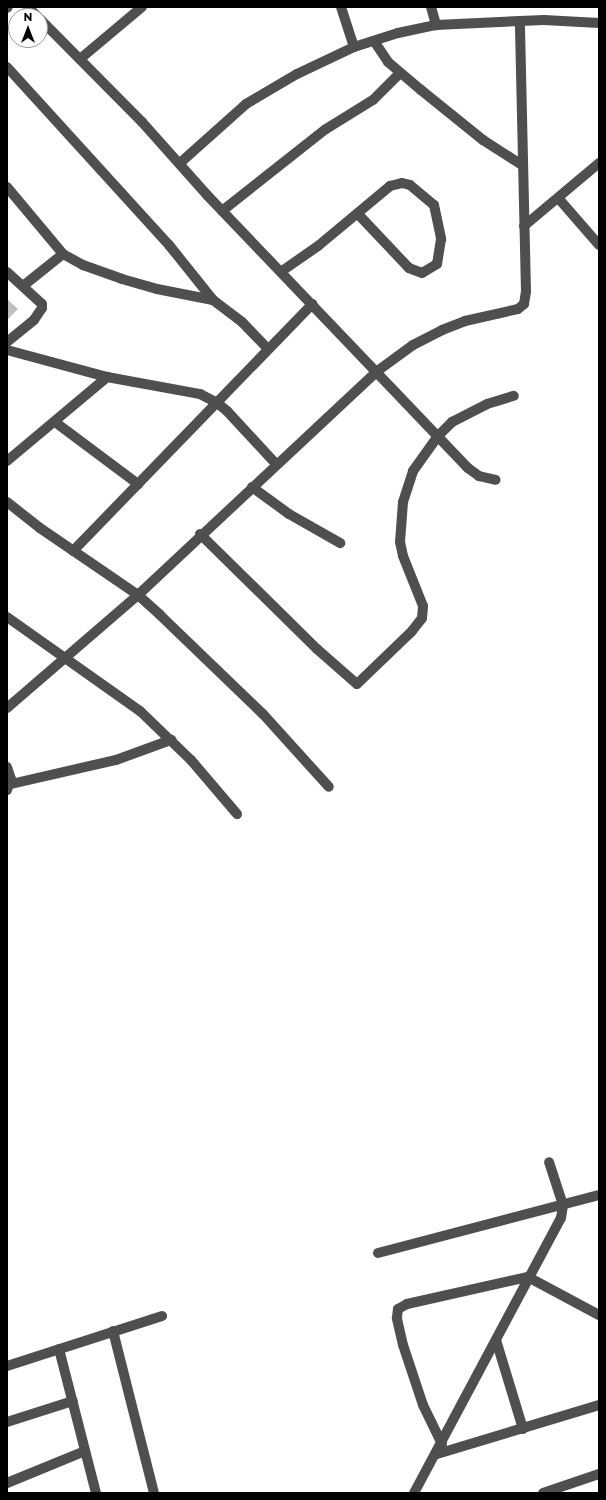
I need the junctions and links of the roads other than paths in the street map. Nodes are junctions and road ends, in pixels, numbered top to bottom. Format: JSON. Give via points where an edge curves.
{"nodes":[{"id":1,"x":142,"y":7,"type":"edge"},
{"id":2,"x":341,"y":7,"type":"edge"},
{"id":3,"x":431,"y":7,"type":"edge"},
{"id":4,"x":520,"y":21,"type":"junction"},
{"id":5,"x":599,"y":23,"type":"edge"},
{"id":6,"x":436,"y":26,"type":"junction"},
{"id":7,"x":48,"y":27,"type":"edge"},
{"id":8,"x":374,"y":41,"type":"junction"},
{"id":9,"x":354,"y":47,"type":"junction"},
{"id":10,"x":80,"y":59,"type":"junction"},
{"id":11,"x":7,"y":67,"type":"edge"},
{"id":12,"x":400,"y":73,"type":"junction"},
{"id":13,"x":180,"y":163,"type":"junction"},
{"id":14,"x":599,"y":163,"type":"edge"},
{"id":15,"x":522,"y":165,"type":"junction"},
{"id":16,"x":7,"y":187,"type":"edge"},
{"id":17,"x":559,"y":199,"type":"junction"},
{"id":18,"x":222,"y":211,"type":"junction"},
{"id":19,"x":358,"y":214,"type":"junction"},
{"id":20,"x":524,"y":226,"type":"junction"},
{"id":21,"x":599,"y":245,"type":"edge"},
{"id":22,"x":63,"y":254,"type":"junction"},
{"id":23,"x":282,"y":271,"type":"junction"},
{"id":24,"x":7,"y":272,"type":"edge"},
{"id":25,"x":23,"y":286,"type":"junction"},
{"id":26,"x":213,"y":300,"type":"junction"},
{"id":27,"x":312,"y":304,"type":"junction"},
{"id":28,"x":7,"y":342,"type":"edge"},
{"id":29,"x":268,"y":349,"type":"junction"},
{"id":30,"x":7,"y":350,"type":"edge"},
{"id":31,"x":376,"y":372,"type":"junction"},
{"id":32,"x":108,"y":377,"type":"junction"},
{"id":33,"x":514,"y":396,"type":"dead end"},
{"id":34,"x":216,"y":402,"type":"junction"},
{"id":35,"x":55,"y":422,"type":"junction"},
{"id":36,"x":438,"y":436,"type":"junction"},
{"id":37,"x":7,"y":461,"type":"edge"},
{"id":38,"x":276,"y":464,"type":"junction"},
{"id":39,"x":496,"y":480,"type":"dead end"},
{"id":40,"x":138,"y":484,"type":"junction"},
{"id":41,"x":252,"y":487,"type":"junction"},
{"id":42,"x":7,"y":502,"type":"edge"},
{"id":43,"x":200,"y":534,"type":"junction"},
{"id":44,"x":340,"y":543,"type":"dead end"},
{"id":45,"x":73,"y":550,"type":"junction"},
{"id":46,"x":138,"y":595,"type":"junction"},
{"id":47,"x":7,"y":617,"type":"edge"},
{"id":48,"x":65,"y":658,"type":"junction"},
{"id":49,"x":7,"y":708,"type":"edge"},
{"id":50,"x":171,"y":740,"type":"junction"},
{"id":51,"x":7,"y":768,"type":"edge"},
{"id":52,"x":9,"y":787,"type":"edge"},
{"id":53,"x":329,"y":787,"type":"dead end"},
{"id":54,"x":237,"y":814,"type":"dead end"},
{"id":55,"x":549,"y":1162,"type":"dead end"},
{"id":56,"x":599,"y":1195,"type":"edge"},
{"id":57,"x":564,"y":1205,"type":"junction"},
{"id":58,"x":378,"y":1253,"type":"dead end"},
{"id":59,"x":528,"y":1277,"type":"junction"},
{"id":60,"x":599,"y":1315,"type":"edge"},
{"id":61,"x":162,"y":1316,"type":"dead end"},
{"id":62,"x":114,"y":1331,"type":"junction"},
{"id":63,"x":496,"y":1340,"type":"junction"},
{"id":64,"x":59,"y":1349,"type":"junction"},
{"id":65,"x":7,"y":1366,"type":"edge"},
{"id":66,"x":73,"y":1400,"type":"junction"},
{"id":67,"x":599,"y":1405,"type":"edge"},
{"id":68,"x":7,"y":1422,"type":"edge"},
{"id":69,"x":523,"y":1429,"type":"junction"},
{"id":70,"x":442,"y":1444,"type":"junction"},
{"id":71,"x":85,"y":1451,"type":"junction"},
{"id":72,"x":437,"y":1454,"type":"junction"},
{"id":73,"x":599,"y":1474,"type":"edge"},
{"id":74,"x":7,"y":1483,"type":"edge"},
{"id":75,"x":96,"y":1493,"type":"edge"},
{"id":76,"x":154,"y":1493,"type":"edge"},
{"id":77,"x":414,"y":1493,"type":"edge"},
{"id":78,"x":543,"y":1493,"type":"edge"}],
"edges":[{"from":1,"to":10,"type":"street"},
{"from":2,"to":9,"type":"street"},
{"from":3,"to":6,"type":"street"},
{"from":4,"to":5,"type":"street","via":[[569,20]]},
{"from":4,"to":6,"type":"street"},
{"from":4,"to":15,"type":"street"},
{"from":6,"to":8,"type":"street"},
{"from":7,"to":10,"type":"street"},
{"from":8,"to":9,"type":"street"},
{"from":8,"to":12,"type":"street","via":[[381,53]]},
{"from":9,"to":13,"type":"street","via":[[297,74],[246,104]]},
{"from":10,"to":13,"type":"street"},
{"from":11,"to":26,"type":"street","via":[[169,245]]},
{"from":12,"to":15,"type":"street","via":[[463,124]]},
{"from":12,"to":18,"type":"street","via":[[374,100],[326,129]]},
{"from":13,"to":18,"type":"street"},
{"from":14,"to":17,"type":"street"},
{"from":15,"to":20,"type":"street"},
{"from":16,"to":22,"type":"street"},
{"from":17,"to":20,"type":"street"},
{"from":17,"to":21,"type":"street"},
{"from":18,"to":23,"type":"street"},
{"from":19,"to":19,"type":"street","via":[[390,186],[402,183],[410,185],[434,205],[441,239],[437,264],[422,273],[409,268]]},
{"from":19,"to":23,"type":"street"},
{"from":20,"to":31,"type":"street","via":[[524,304],[518,309],[465,321],[434,333]]},
{"from":22,"to":25,"type":"street"},
{"from":22,"to":26,"type":"street","via":[[83,265],[129,281]]},
{"from":23,"to":27,"type":"street"},
{"from":24,"to":25,"type":"street"},
{"from":25,"to":28,"type":"street","via":[[42,304],[42,308],[34,320]]},
{"from":26,"to":29,"type":"street","via":[[242,322]]},
{"from":27,"to":29,"type":"street"},
{"from":27,"to":31,"type":"street"},
{"from":29,"to":34,"type":"street"},
{"from":30,"to":32,"type":"street"},
{"from":31,"to":36,"type":"street"},
{"from":31,"to":38,"type":"street"},
{"from":32,"to":34,"type":"street","via":[[200,394]]},
{"from":32,"to":35,"type":"street"},
{"from":33,"to":36,"type":"street","via":[[469,412],[452,422]]},
{"from":34,"to":38,"type":"street"},
{"from":34,"to":40,"type":"street"},
{"from":35,"to":37,"type":"street"},
{"from":35,"to":40,"type":"street"},
{"from":36,"to":39,"type":"street","via":[[468,468],[479,476]]},
{"from":36,"to":43,"type":"street","via":[[413,471],[407,485],[400,522],[403,556],[423,606],[422,618],[357,684],[317,649]]},
{"from":38,"to":41,"type":"street"},
{"from":40,"to":45,"type":"street"},
{"from":41,"to":43,"type":"street"},
{"from":41,"to":44,"type":"street","via":[[289,514]]},
{"from":42,"to":45,"type":"street"},
{"from":43,"to":46,"type":"street"},
{"from":45,"to":46,"type":"street"},
{"from":46,"to":48,"type":"street"},
{"from":46,"to":53,"type":"street","via":[[263,714]]},
{"from":47,"to":48,"type":"street"},
{"from":48,"to":49,"type":"street"},
{"from":48,"to":50,"type":"street","via":[[140,711]]},
{"from":50,"to":52,"type":"street","via":[[116,760]]},
{"from":50,"to":54,"type":"street"},
{"from":51,"to":52,"type":"street"},
{"from":55,"to":57,"type":"street"},
{"from":56,"to":57,"type":"street"},
{"from":57,"to":58,"type":"street"},
{"from":57,"to":59,"type":"street","via":[[561,1218]]},
{"from":59,"to":60,"type":"street"},
{"from":59,"to":63,"type":"street"},
{"from":59,"to":70,"type":"street","via":[[407,1304],[398,1309],[398,1323],[423,1405]]},
{"from":61,"to":62,"type":"street"},
{"from":62,"to":64,"type":"street"},
{"from":62,"to":76,"type":"street"},
{"from":63,"to":69,"type":"street"},
{"from":63,"to":70,"type":"street"},
{"from":64,"to":65,"type":"street"},
{"from":64,"to":66,"type":"street"},
{"from":66,"to":68,"type":"street"},
{"from":66,"to":71,"type":"street"},
{"from":67,"to":69,"type":"street"},
{"from":69,"to":72,"type":"street"},
{"from":70,"to":72,"type":"street"},
{"from":71,"to":74,"type":"street"},
{"from":71,"to":75,"type":"street"},
{"from":72,"to":77,"type":"street"},
{"from":73,"to":78,"type":"street"}]}
